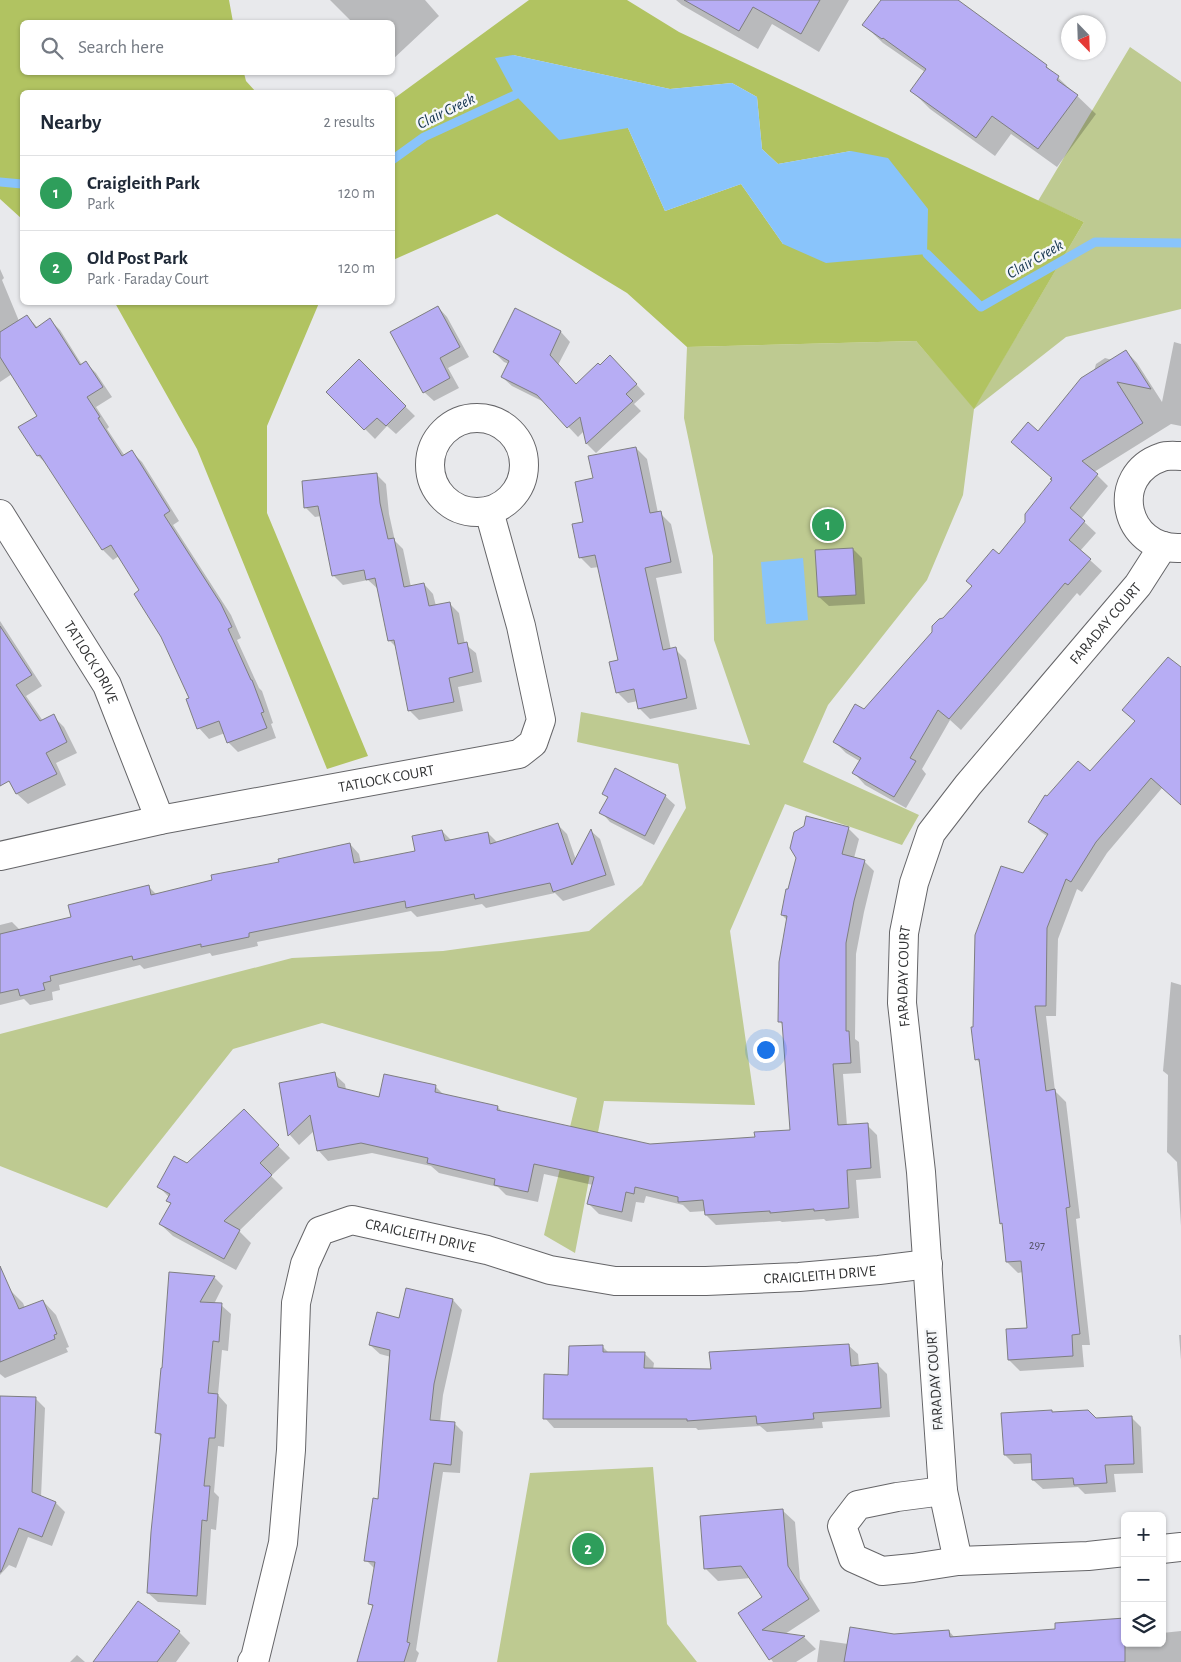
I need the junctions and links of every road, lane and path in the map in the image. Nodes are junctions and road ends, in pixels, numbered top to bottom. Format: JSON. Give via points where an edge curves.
{"nodes":[{"id":1,"x":1181,"y":456,"type":"edge"},
{"id":2,"x":489,"y":510,"type":"dead end"},
{"id":3,"x":0,"y":514,"type":"edge"},
{"id":4,"x":1172,"y":547,"type":"edge"},
{"id":5,"x":160,"y":820,"type":"junction"},
{"id":6,"x":0,"y":856,"type":"edge"},
{"id":7,"x":928,"y":1264,"type":"junction"},
{"id":8,"x":943,"y":1492,"type":"junction"},
{"id":9,"x":1181,"y":1547,"type":"edge"},
{"id":10,"x":1166,"y":1548,"type":"edge"},
{"id":11,"x":1121,"y":1552,"type":"edge"},
{"id":12,"x":958,"y":1561,"type":"junction"},
{"id":13,"x":252,"y":1662,"type":"edge"}],
"edges":[{"from":1,"to":4,"type":"street","name":"FARADAY COURT","via":[[1163,456],[1149,463],[1132,484],[1128,500],[1134,525],[1145,538]]},
{"from":2,"to":5,"type":"street","name":"TATLOCK COURT","via":[[521,626],[541,720],[533,743],[519,754]]},
{"from":3,"to":5,"type":"street","name":"TATLOCK DRIVE","via":[[107,685]]},
{"from":4,"to":7,"type":"street","name":"FARADAY COURT","via":[[968,785],[931,834],[914,883],[904,933],[902,1003]]},
{"from":5,"to":6,"type":"street","name":"TATLOCK COURT"},
{"from":7,"to":8,"type":"street","name":"FARADAY COURT"},
{"from":7,"to":13,"type":"street","name":"CRAIGLEITH DRIVE","via":[[799,1277],[615,1281],[550,1270],[487,1250],[352,1220],[320,1230],[305,1264],[296,1303],[291,1450],[283,1543]]},
{"from":8,"to":12,"type":"street","name":"FARADAY COURT"},
{"from":8,"to":12,"type":"street","via":[[858,1505],[842,1526],[853,1558],[882,1571]]},
{"from":9,"to":10,"type":"street"},
{"from":11,"to":12,"type":"street"}]}
